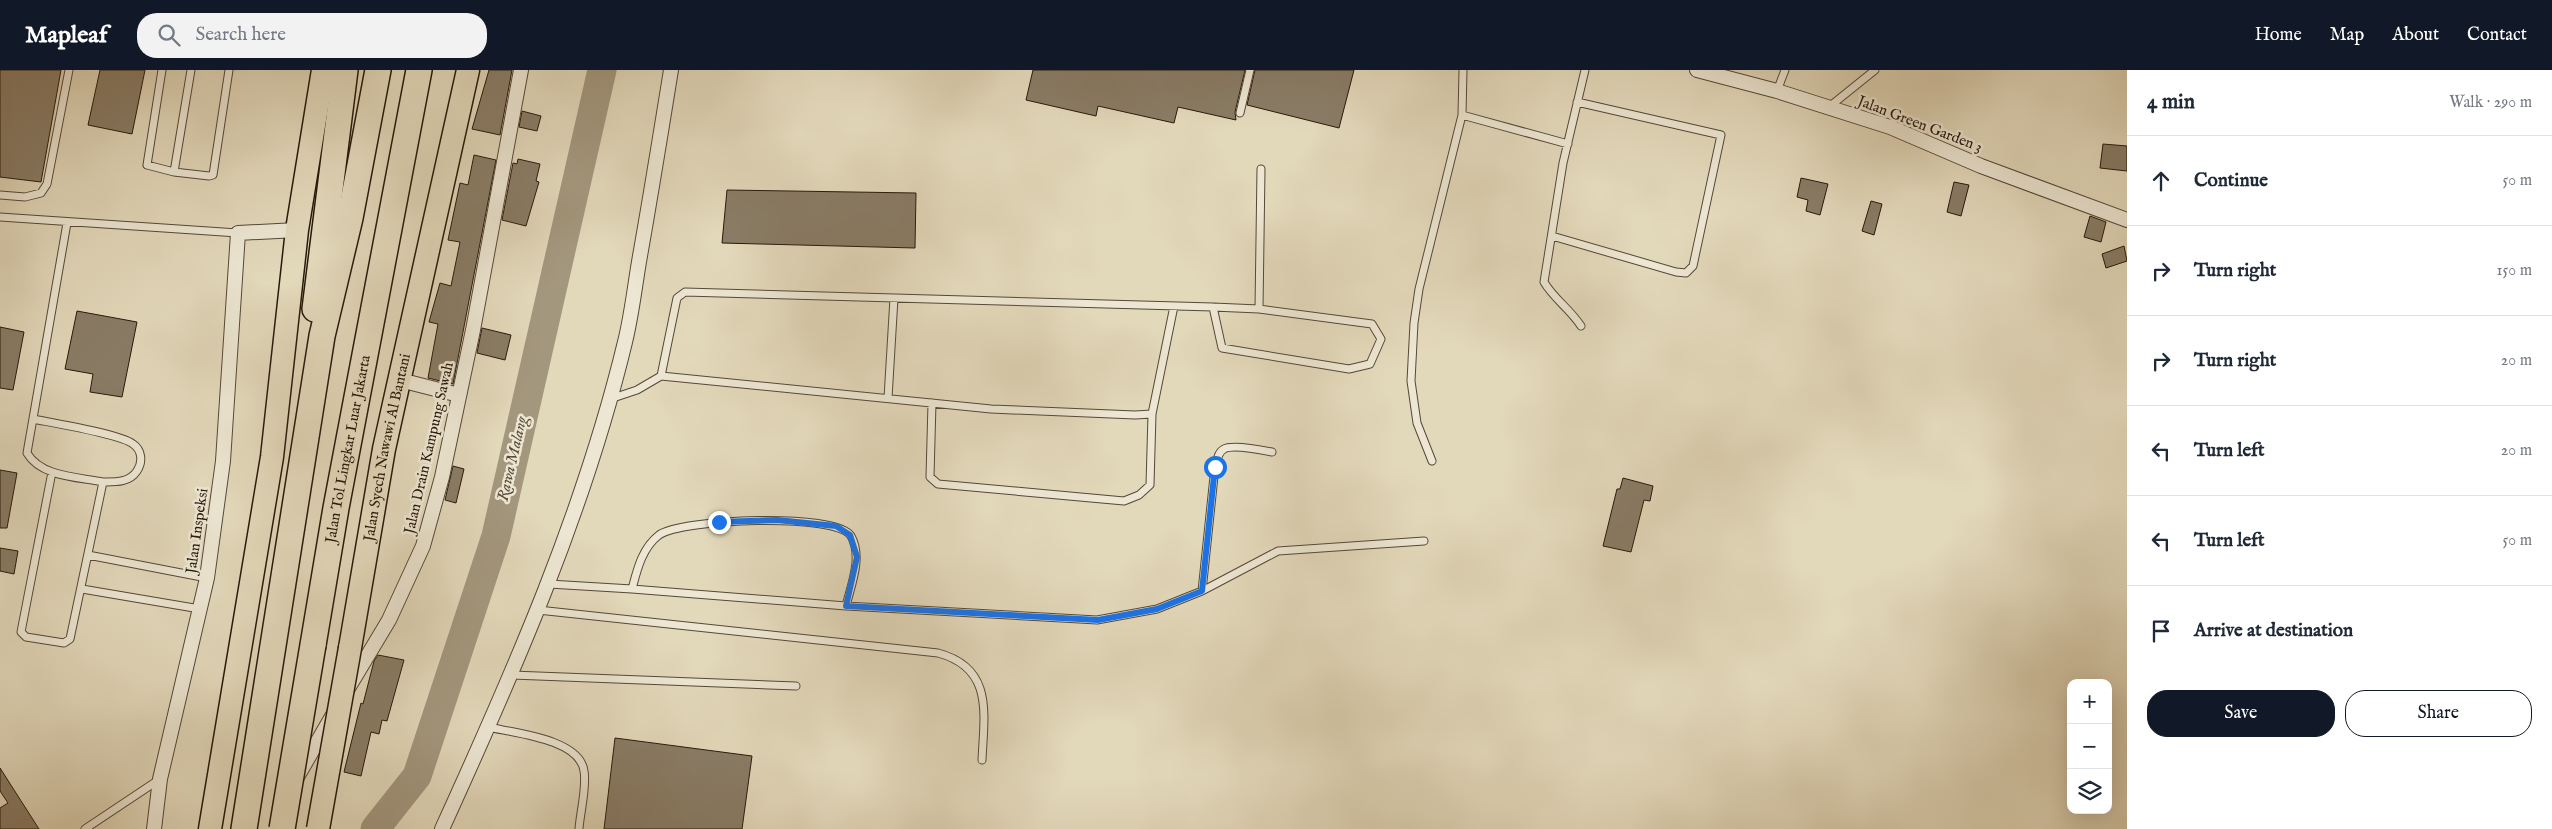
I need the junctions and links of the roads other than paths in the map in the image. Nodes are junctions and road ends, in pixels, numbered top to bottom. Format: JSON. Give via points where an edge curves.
{"nodes":[{"id":1,"x":70,"y":70,"type":"edge"},
{"id":2,"x":162,"y":70,"type":"edge"},
{"id":3,"x":191,"y":70,"type":"edge"},
{"id":4,"x":229,"y":70,"type":"edge"},
{"id":5,"x":323,"y":70,"type":"edge"},
{"id":6,"x":345,"y":70,"type":"edge"},
{"id":7,"x":378,"y":70,"type":"edge"},
{"id":8,"x":419,"y":70,"type":"edge"},
{"id":9,"x":468,"y":70,"type":"edge"},
{"id":10,"x":521,"y":70,"type":"edge"},
{"id":11,"x":671,"y":70,"type":"edge"},
{"id":12,"x":1250,"y":70,"type":"edge"},
{"id":13,"x":1463,"y":70,"type":"edge"},
{"id":14,"x":1585,"y":70,"type":"edge"},
{"id":15,"x":1697,"y":70,"type":"edge"},
{"id":16,"x":1785,"y":70,"type":"edge"},
{"id":17,"x":1875,"y":70,"type":"edge"},
{"id":18,"x":1777,"y":91,"type":"junction"},
{"id":19,"x":1577,"y":102,"type":"junction"},
{"id":20,"x":1828,"y":107,"type":"junction"},
{"id":21,"x":1240,"y":113,"type":"dead end"},
{"id":22,"x":1462,"y":115,"type":"junction"},
{"id":23,"x":1568,"y":144,"type":"junction"},
{"id":24,"x":1261,"y":169,"type":"dead end"},
{"id":25,"x":174,"y":172,"type":"junction"},
{"id":26,"x":0,"y":195,"type":"edge"},
{"id":27,"x":0,"y":217,"type":"edge"},
{"id":28,"x":2127,"y":220,"type":"edge"},
{"id":29,"x":67,"y":222,"type":"junction"},
{"id":30,"x":297,"y":230,"type":"junction"},
{"id":31,"x":238,"y":233,"type":"junction"},
{"id":32,"x":1552,"y":236,"type":"junction"},
{"id":33,"x":894,"y":298,"type":"junction"},
{"id":34,"x":1174,"y":306,"type":"junction"},
{"id":35,"x":1213,"y":307,"type":"junction"},
{"id":36,"x":1259,"y":309,"type":"junction"},
{"id":37,"x":1581,"y":326,"type":"dead end"},
{"id":38,"x":322,"y":336,"type":"junction"},
{"id":39,"x":661,"y":376,"type":"junction"},
{"id":40,"x":400,"y":380,"type":"junction"},
{"id":41,"x":459,"y":395,"type":"junction"},
{"id":42,"x":888,"y":398,"type":"junction"},
{"id":43,"x":610,"y":399,"type":"junction"},
{"id":44,"x":932,"y":403,"type":"junction"},
{"id":45,"x":1152,"y":414,"type":"junction"},
{"id":46,"x":33,"y":418,"type":"junction"},
{"id":47,"x":1272,"y":452,"type":"dead end"},
{"id":48,"x":1432,"y":461,"type":"dead end"},
{"id":49,"x":52,"y":472,"type":"junction"},
{"id":50,"x":103,"y":482,"type":"junction"},
{"id":51,"x":1424,"y":540,"type":"dead end"},
{"id":52,"x":88,"y":555,"type":"junction"},
{"id":53,"x":206,"y":578,"type":"junction"},
{"id":54,"x":549,"y":584,"type":"junction"},
{"id":55,"x":82,"y":589,"type":"junction"},
{"id":56,"x":632,"y":589,"type":"junction"},
{"id":57,"x":1202,"y":591,"type":"junction"},
{"id":58,"x":846,"y":606,"type":"junction"},
{"id":59,"x":200,"y":609,"type":"junction"},
{"id":60,"x":538,"y":610,"type":"junction"},
{"id":61,"x":512,"y":674,"type":"junction"},
{"id":62,"x":796,"y":686,"type":"dead end"},
{"id":63,"x":488,"y":727,"type":"junction"},
{"id":64,"x":982,"y":760,"type":"dead end"},
{"id":65,"x":160,"y":779,"type":"junction"},
{"id":66,"x":85,"y":829,"type":"edge"},
{"id":67,"x":154,"y":829,"type":"edge"},
{"id":68,"x":210,"y":829,"type":"edge"},
{"id":69,"x":244,"y":829,"type":"edge"},
{"id":70,"x":269,"y":829,"type":"edge"},
{"id":71,"x":282,"y":829,"type":"edge"},
{"id":72,"x":318,"y":829,"type":"edge"},
{"id":73,"x":442,"y":829,"type":"edge"},
{"id":74,"x":579,"y":829,"type":"edge"}],
"edges":[{"from":1,"to":26,"type":"lane","via":[[48,184],[41,194],[25,197]]},
{"from":2,"to":25,"type":"lane","via":[[147,165]]},
{"from":3,"to":25,"type":"lane"},
{"from":4,"to":25,"type":"lane","via":[[213,175]]},
{"from":5,"to":30,"type":"highway"},
{"from":6,"to":38,"type":"highway","via":[[315,303]]},
{"from":7,"to":38,"type":"highway","via":[[350,218]]},
{"from":8,"to":71,"type":"highway","name":"Jalan Tol Lingkar Luar Jakarta","bridge":true,"via":[[336,508]]},
{"from":9,"to":40,"type":"highway","name":"Jalan Syech Nawawi Al Bantani"},
{"from":10,"to":41,"type":"street","name":"Jalan Drain Kampung Sawah"},
{"from":11,"to":43,"type":"street","via":[[625,341]]},
{"from":12,"to":21,"type":"lane"},
{"from":13,"to":22,"type":"lane"},
{"from":14,"to":19,"type":"lane"},
{"from":15,"to":18,"type":"street","name":"Jalan Green Garden 3"},
{"from":16,"to":18,"type":"lane"},
{"from":17,"to":20,"type":"lane"},
{"from":18,"to":20,"type":"street","name":"Jalan Green Garden 3"},
{"from":19,"to":23,"type":"lane"},
{"from":19,"to":32,"type":"lane","via":[[1721,135],[1693,266],[1686,273]]},
{"from":20,"to":28,"type":"street","name":"Jalan Green Garden 3","via":[[1890,127],[1982,166]]},
{"from":22,"to":23,"type":"lane"},
{"from":22,"to":48,"type":"lane","via":[[1419,289],[1414,323],[1410,381],[1417,423]]},
{"from":23,"to":32,"type":"lane"},
{"from":24,"to":36,"type":"lane"},
{"from":27,"to":29,"type":"lane"},
{"from":29,"to":31,"type":"lane"},
{"from":29,"to":46,"type":"lane"},
{"from":30,"to":31,"type":"street"},
{"from":30,"to":68,"type":"highway","via":[[272,457]]},
{"from":31,"to":53,"type":"street","name":"Jalan Inspeksi","via":[[223,460]]},
{"from":32,"to":37,"type":"lane","via":[[1544,282],[1551,295],[1569,309]]},
{"from":33,"to":34,"type":"lane"},
{"from":33,"to":39,"type":"lane","via":[[685,292],[677,298]]},
{"from":33,"to":42,"type":"lane"},
{"from":34,"to":35,"type":"lane"},
{"from":34,"to":45,"type":"lane"},
{"from":35,"to":36,"type":"lane"},
{"from":35,"to":36,"type":"lane","via":[[1222,348],[1349,369],[1370,364],[1381,339],[1372,324]]},
{"from":38,"to":69,"type":"highway"},
{"from":39,"to":42,"type":"lane"},
{"from":39,"to":43,"type":"lane","via":[[638,390]]},
{"from":40,"to":41,"type":"street"},
{"from":40,"to":72,"type":"highway","name":"Jalan Syech Nawawi Al Bantani","bridge":true,"via":[[384,450]]},
{"from":41,"to":70,"type":"street","name":"Jalan Drain Kampung Sawah","via":[[423,546],[389,620]]},
{"from":42,"to":44,"type":"lane"},
{"from":43,"to":54,"type":"street"},
{"from":44,"to":45,"type":"lane","via":[[1001,409]]},
{"from":44,"to":45,"type":"lane","via":[[930,477],[938,484],[1124,501],[1139,496],[1150,485]]},
{"from":46,"to":49,"type":"lane","via":[[27,453],[37,465]]},
{"from":46,"to":50,"type":"lane","via":[[133,443],[140,452],[141,463],[137,472],[129,479]]},
{"from":47,"to":57,"type":"lane","via":[[1230,447],[1218,455]]},
{"from":49,"to":50,"type":"lane"},
{"from":49,"to":55,"type":"lane","via":[[22,635],[67,642]]},
{"from":50,"to":52,"type":"lane"},
{"from":51,"to":57,"type":"lane","via":[[1278,551]]},
{"from":52,"to":53,"type":"lane"},
{"from":52,"to":55,"type":"lane"},
{"from":53,"to":59,"type":"street","name":"Jalan Inspeksi"},
{"from":54,"to":56,"type":"lane"},
{"from":54,"to":60,"type":"street"},
{"from":55,"to":59,"type":"lane"},
{"from":56,"to":58,"type":"lane"},
{"from":56,"to":58,"type":"lane","via":[[646,548],[659,534],[719,522],[809,522],[836,526],[850,535],[857,557]]},
{"from":57,"to":58,"type":"lane","via":[[1157,609],[1098,620]]},
{"from":59,"to":65,"type":"street","name":"Jalan Inspeksi"},
{"from":60,"to":61,"type":"street"},
{"from":60,"to":64,"type":"lane","via":[[954,657],[969,668],[982,690]]},
{"from":61,"to":62,"type":"lane"},
{"from":61,"to":63,"type":"street"},
{"from":63,"to":73,"type":"street"},
{"from":63,"to":74,"type":"lane","via":[[555,742],[574,753],[584,770]]},
{"from":65,"to":66,"type":"lane"},
{"from":65,"to":67,"type":"street","name":"Jalan Inspeksi"}]}
